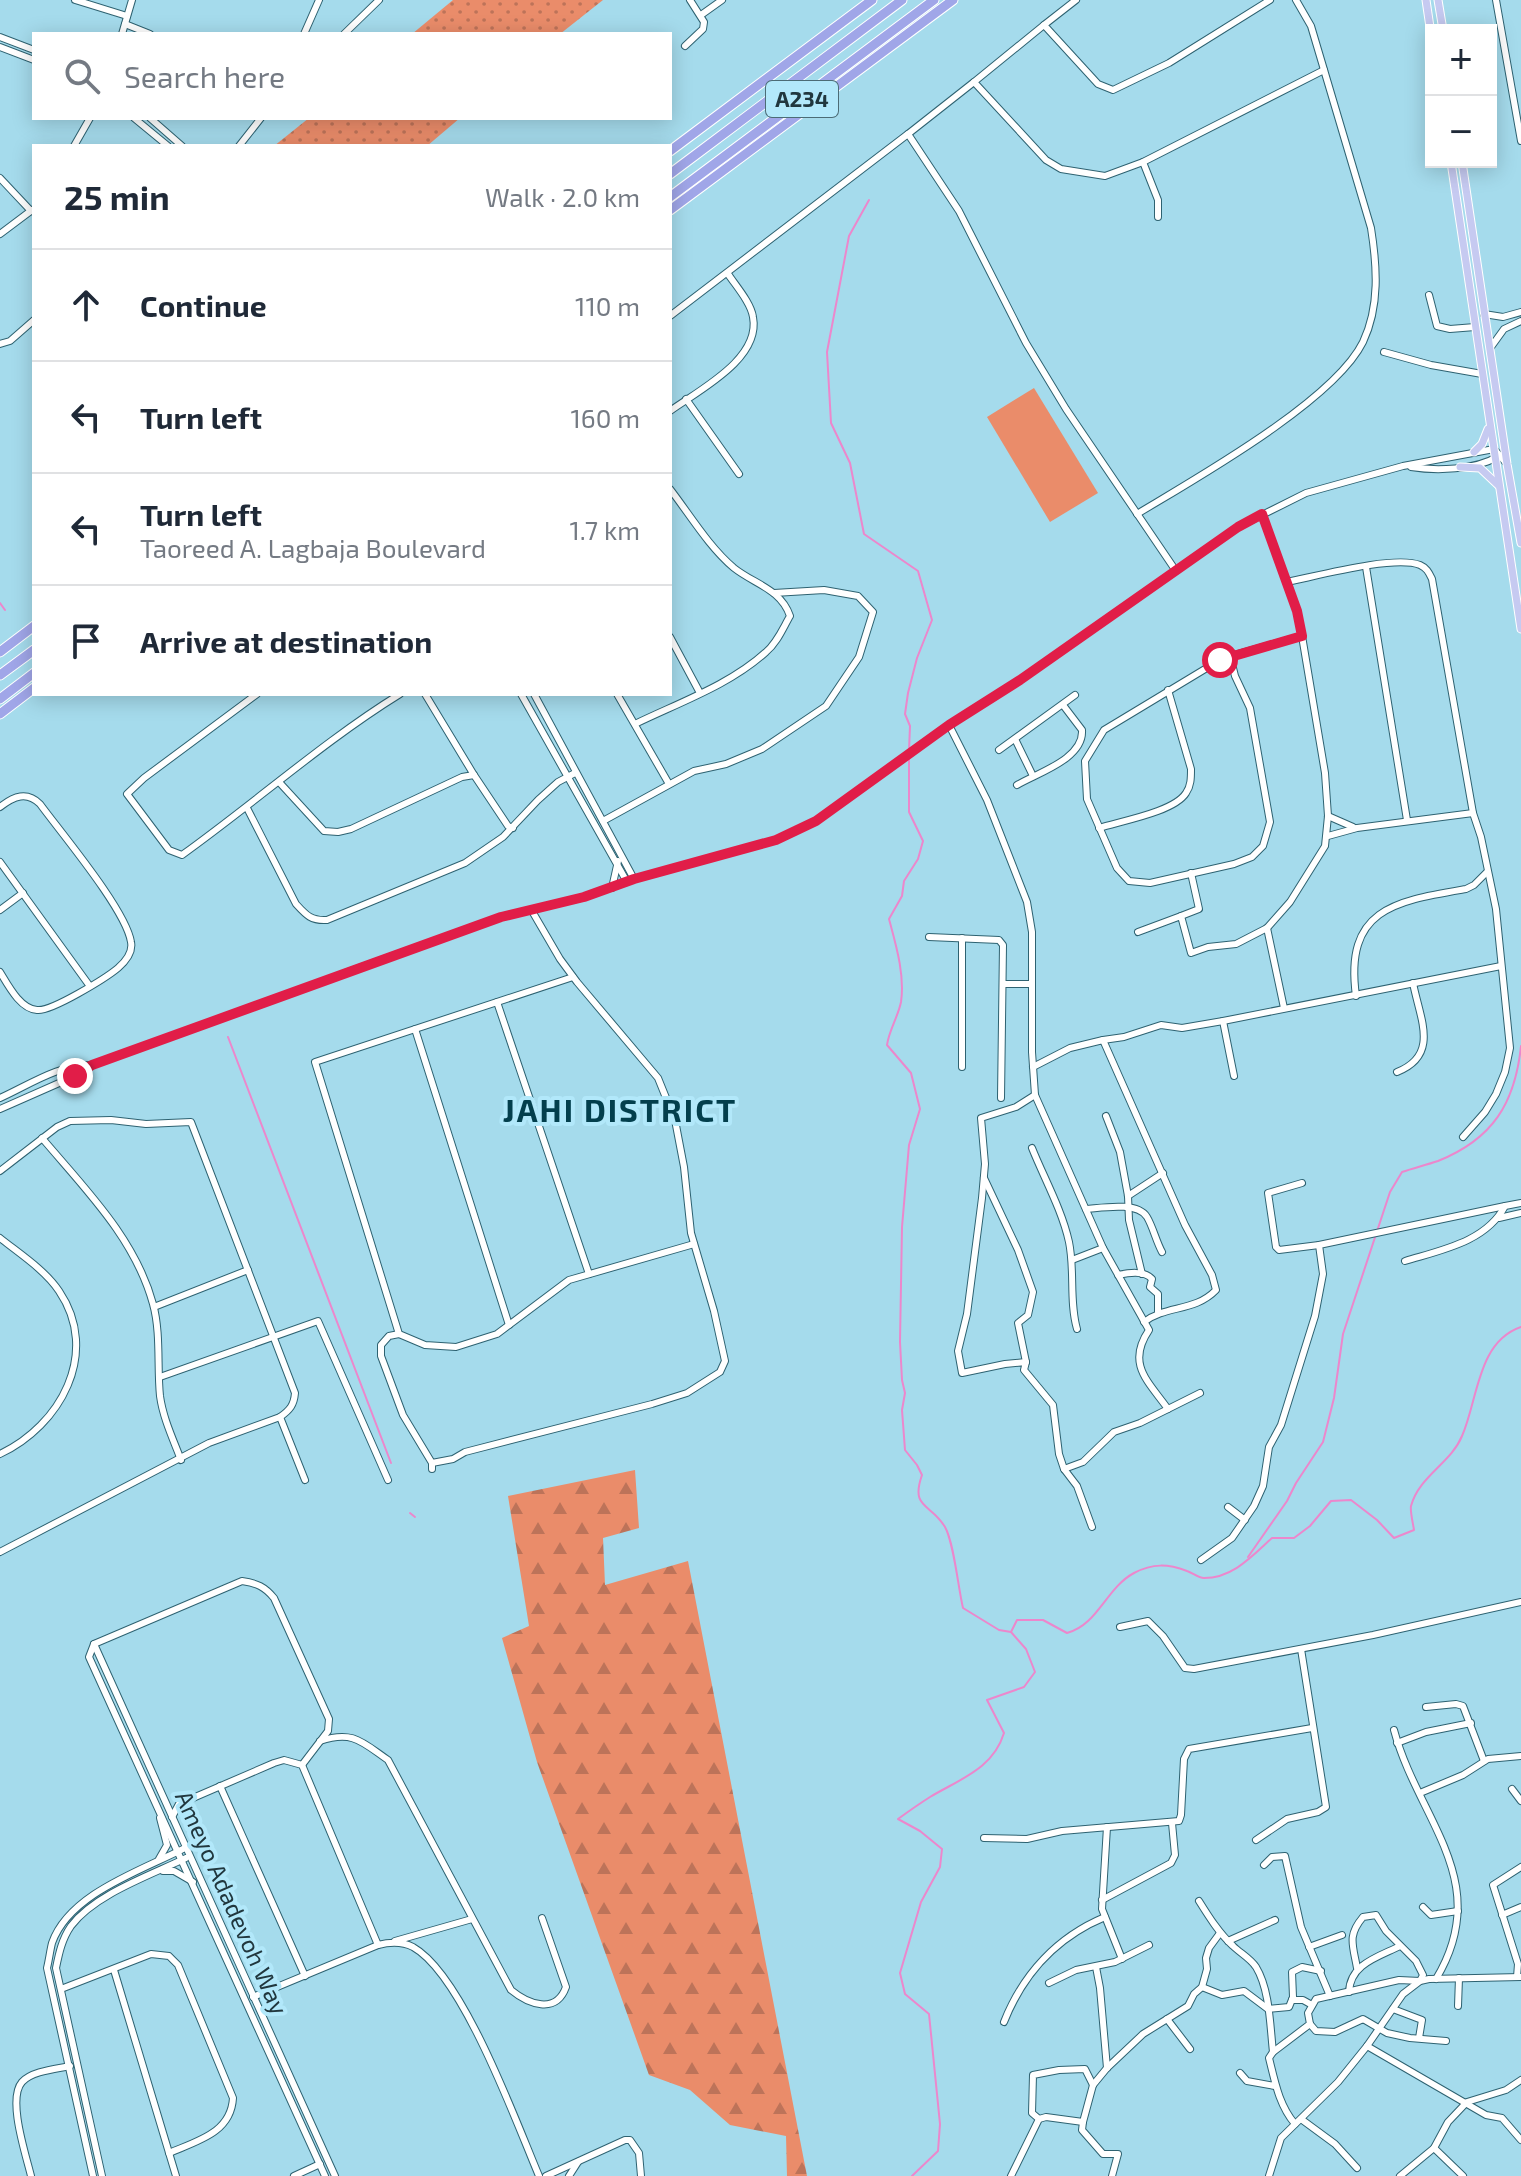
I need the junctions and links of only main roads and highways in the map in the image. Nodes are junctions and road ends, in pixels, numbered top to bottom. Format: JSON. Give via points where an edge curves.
{"nodes":[{"id":1,"x":872,"y":0,"type":"edge"},
{"id":2,"x":902,"y":0,"type":"edge"},
{"id":3,"x":934,"y":0,"type":"edge"},
{"id":4,"x":953,"y":0,"type":"edge"},
{"id":5,"x":1426,"y":0,"type":"edge"},
{"id":6,"x":1438,"y":0,"type":"edge"},
{"id":7,"x":1430,"y":24,"type":"edge"},
{"id":8,"x":1442,"y":24,"type":"edge"},
{"id":9,"x":750,"y":113,"type":"junction"},
{"id":10,"x":761,"y":130,"type":"junction"},
{"id":11,"x":726,"y":131,"type":"junction"},
{"id":12,"x":734,"y":148,"type":"junction"},
{"id":13,"x":672,"y":150,"type":"edge"},
{"id":14,"x":1452,"y":168,"type":"edge"},
{"id":15,"x":1463,"y":168,"type":"edge"},
{"id":16,"x":672,"y":172,"type":"edge"},
{"id":17,"x":672,"y":195,"type":"edge"},
{"id":18,"x":672,"y":209,"type":"edge"},
{"id":19,"x":1490,"y":423,"type":"junction"},
{"id":20,"x":1474,"y":452,"type":"road end"},
{"id":21,"x":1460,"y":467,"type":"road end"},
{"id":22,"x":1499,"y":486,"type":"junction"},
{"id":23,"x":1521,"y":543,"type":"edge"},
{"id":24,"x":32,"y":628,"type":"edge"},
{"id":25,"x":1521,"y":629,"type":"edge"},
{"id":26,"x":32,"y":651,"type":"edge"},
{"id":27,"x":0,"y":652,"type":"edge"},
{"id":28,"x":0,"y":675,"type":"edge"},
{"id":29,"x":32,"y":675,"type":"edge"},
{"id":30,"x":32,"y":690,"type":"edge"},
{"id":31,"x":0,"y":699,"type":"edge"},
{"id":32,"x":0,"y":714,"type":"edge"}],
"edges":[{"from":1,"to":13,"type":"highway"},
{"from":2,"to":9,"type":"highway","number":"A234"},
{"from":3,"to":10,"type":"highway","number":"A234"},
{"from":4,"to":18,"type":"highway"},
{"from":5,"to":7,"type":"main road"},
{"from":6,"to":8,"type":"main road"},
{"from":9,"to":10,"type":"highway"},
{"from":9,"to":11,"type":"highway","number":"A234"},
{"from":10,"to":12,"type":"highway","number":"A234"},
{"from":11,"to":12,"type":"highway","via":[[735,136]]},
{"from":11,"to":16,"type":"highway","number":"A234"},
{"from":12,"to":17,"type":"highway","number":"A234"},
{"from":14,"to":19,"type":"main road"},
{"from":15,"to":23,"type":"main road"},
{"from":19,"to":20,"type":"main road"},
{"from":19,"to":22,"type":"main road"},
{"from":21,"to":22,"type":"main road","via":[[1480,468]]},
{"from":22,"to":25,"type":"main road"},
{"from":24,"to":27,"type":"highway"},
{"from":26,"to":28,"type":"highway"},
{"from":29,"to":31,"type":"highway"},
{"from":30,"to":32,"type":"highway"}]}
